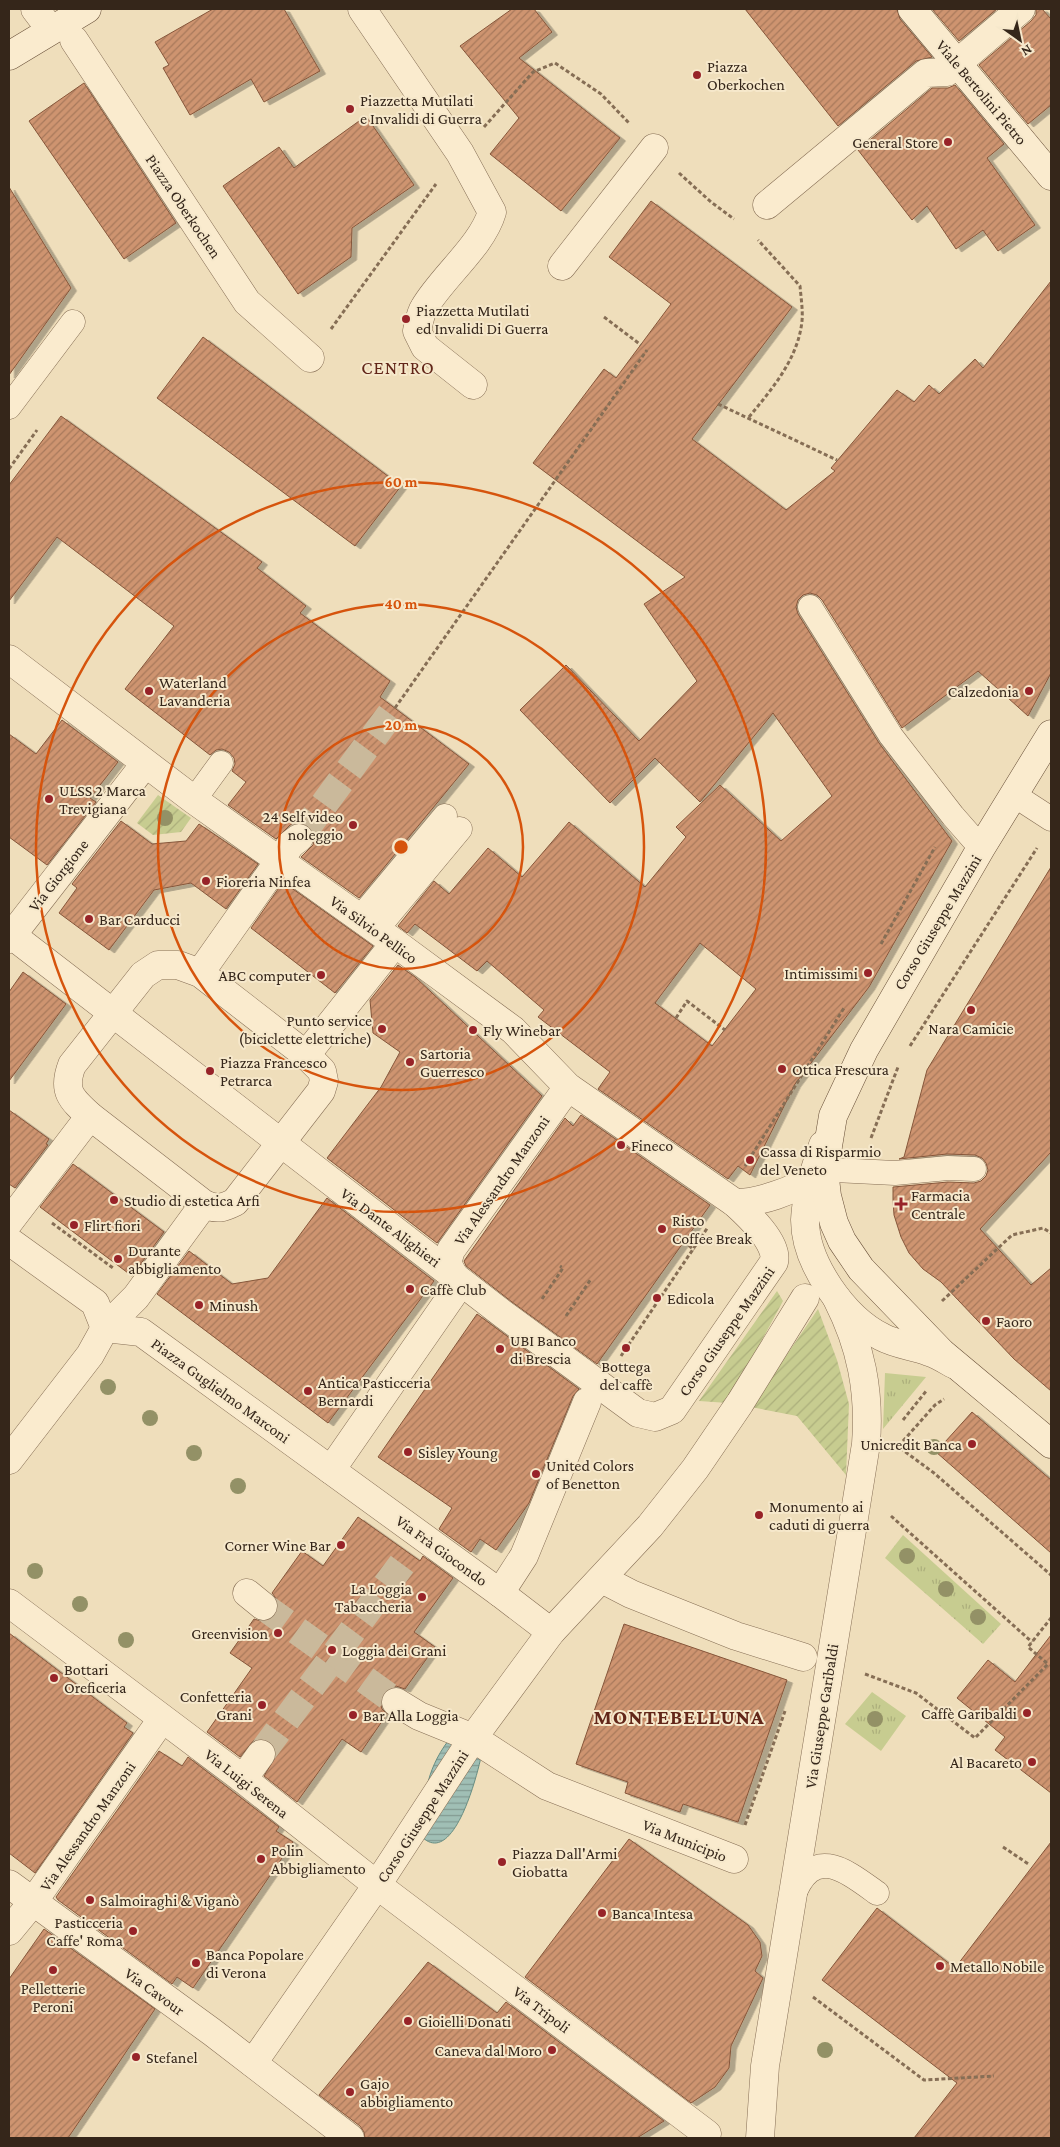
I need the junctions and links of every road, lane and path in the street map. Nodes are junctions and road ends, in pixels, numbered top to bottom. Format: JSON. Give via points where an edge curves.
{"nodes":[{"id":1,"x":87,"y":9,"type":"edge"},
{"id":2,"x":362,"y":9,"type":"edge"},
{"id":3,"x":912,"y":9,"type":"edge"},
{"id":4,"x":1021,"y":9,"type":"edge"},
{"id":5,"x":53,"y":26,"type":"edge"},
{"id":6,"x":9,"y":56,"type":"edge"},
{"id":7,"x":959,"y":63,"type":"junction"},
{"id":8,"x":654,"y":148,"type":"junction"},
{"id":9,"x":460,"y":153,"type":"junction"},
{"id":10,"x":1051,"y":176,"type":"edge"},
{"id":11,"x":441,"y":178,"type":"dead end"},
{"id":12,"x":767,"y":205,"type":"joint"},
{"id":13,"x":744,"y":226,"type":"junction"},
{"id":14,"x":562,"y":266,"type":"dead end"},
{"id":15,"x":604,"y":317,"type":"dead end"},
{"id":16,"x":73,"y":322,"type":"dead end"},
{"id":17,"x":640,"y":345,"type":"dead end"},
{"id":18,"x":647,"y":350,"type":"dead end"},
{"id":19,"x":310,"y":358,"type":"joint"},
{"id":20,"x":473,"y":385,"type":"dead end"},
{"id":21,"x":718,"y":404,"type":"dead end"},
{"id":22,"x":9,"y":407,"type":"edge"},
{"id":23,"x":749,"y":417,"type":"junction"},
{"id":24,"x":37,"y":430,"type":"dead end"},
{"id":25,"x":838,"y":460,"type":"dead end"},
{"id":26,"x":9,"y":469,"type":"edge"},
{"id":27,"x":810,"y":607,"type":"dead end"},
{"id":28,"x":9,"y":659,"type":"edge"},
{"id":29,"x":394,"y":708,"type":"tunnel mouth"},
{"id":30,"x":1051,"y":734,"type":"edge"},
{"id":31,"x":221,"y":763,"type":"dead end"},
{"id":32,"x":145,"y":764,"type":"junction"},
{"id":33,"x":1014,"y":794,"type":"junction"},
{"id":34,"x":194,"y":800,"type":"junction"},
{"id":35,"x":953,"y":816,"type":"junction"},
{"id":36,"x":1051,"y":819,"type":"edge"},
{"id":37,"x":452,"y":822,"type":"dead end"},
{"id":38,"x":299,"y":838,"type":"tunnel mouth"},
{"id":39,"x":1041,"y":842,"type":"dead end"},
{"id":40,"x":981,"y":848,"type":"junction"},
{"id":41,"x":279,"y":861,"type":"junction"},
{"id":42,"x":377,"y":930,"type":"junction"},
{"id":43,"x":10,"y":936,"type":"edge"},
{"id":44,"x":877,"y":952,"type":"dead end"},
{"id":45,"x":200,"y":973,"type":"junction"},
{"id":46,"x":848,"y":1002,"type":"dead end"},
{"id":47,"x":113,"y":1012,"type":"junction"},
{"id":48,"x":676,"y":1018,"type":"dead end"},
{"id":49,"x":725,"y":1030,"type":"dead end"},
{"id":50,"x":306,"y":1054,"type":"junction"},
{"id":51,"x":905,"y":1054,"type":"dead end"},
{"id":52,"x":900,"y":1062,"type":"dead end"},
{"id":53,"x":568,"y":1087,"type":"junction"},
{"id":54,"x":90,"y":1116,"type":"junction"},
{"id":55,"x":833,"y":1116,"type":"joint"},
{"id":56,"x":281,"y":1143,"type":"junction"},
{"id":57,"x":974,"y":1169,"type":"dead end"},
{"id":58,"x":817,"y":1172,"type":"junction"},
{"id":59,"x":857,"y":1172,"type":"junction"},
{"id":60,"x":730,"y":1200,"type":"junction"},
{"id":61,"x":204,"y":1204,"type":"junction"},
{"id":62,"x":16,"y":1212,"type":"edge"},
{"id":63,"x":1051,"y":1233,"type":"edge"},
{"id":64,"x":9,"y":1241,"type":"edge"},
{"id":65,"x":684,"y":1241,"type":"dead end"},
{"id":66,"x":694,"y":1250,"type":"junction"},
{"id":67,"x":774,"y":1262,"type":"junction"},
{"id":68,"x":560,"y":1266,"type":"dead end"},
{"id":69,"x":591,"y":1279,"type":"dead end"},
{"id":70,"x":454,"y":1285,"type":"junction"},
{"id":71,"x":830,"y":1287,"type":"junction"},
{"id":72,"x":142,"y":1289,"type":"junction"},
{"id":73,"x":544,"y":1296,"type":"dead end"},
{"id":74,"x":805,"y":1298,"type":"dead end"},
{"id":75,"x":941,"y":1302,"type":"dead end"},
{"id":76,"x":105,"y":1328,"type":"junction"},
{"id":77,"x":544,"y":1345,"type":"junction"},
{"id":78,"x":965,"y":1372,"type":"junction"},
{"id":79,"x":593,"y":1394,"type":"junction"},
{"id":80,"x":673,"y":1407,"type":"joint"},
{"id":81,"x":898,"y":1425,"type":"dead end"},
{"id":82,"x":1051,"y":1444,"type":"edge"},
{"id":83,"x":898,"y":1447,"type":"dead end"},
{"id":84,"x":9,"y":1460,"type":"edge"},
{"id":85,"x":331,"y":1470,"type":"junction"},
{"id":86,"x":888,"y":1513,"type":"dead end"},
{"id":87,"x":1051,"y":1575,"type":"edge"},
{"id":88,"x":602,"y":1579,"type":"junction"},
{"id":89,"x":500,"y":1592,"type":"junction"},
{"id":90,"x":9,"y":1603,"type":"edge"},
{"id":91,"x":1051,"y":1618,"type":"edge"},
{"id":92,"x":551,"y":1632,"type":"junction"},
{"id":93,"x":1032,"y":1642,"type":"junction"},
{"id":94,"x":803,"y":1657,"type":"joint"},
{"id":95,"x":830,"y":1663,"type":"junction"},
{"id":96,"x":396,"y":1702,"type":"tunnel mouth"},
{"id":97,"x":162,"y":1719,"type":"junction"},
{"id":98,"x":473,"y":1738,"type":"junction"},
{"id":99,"x":261,"y":1754,"type":"tunnel mouth"},
{"id":100,"x":243,"y":1779,"type":"junction"},
{"id":101,"x":1003,"y":1847,"type":"dead end"},
{"id":102,"x":734,"y":1859,"type":"joint"},
{"id":103,"x":1030,"y":1865,"type":"dead end"},
{"id":104,"x":9,"y":1884,"type":"edge"},
{"id":105,"x":377,"y":1885,"type":"junction"},
{"id":106,"x":877,"y":1893,"type":"dead end"},
{"id":107,"x":792,"y":1899,"type":"junction"},
{"id":108,"x":32,"y":1902,"type":"junction"},
{"id":109,"x":9,"y":1931,"type":"edge"},
{"id":110,"x":807,"y":1992,"type":"dead end"},
{"id":111,"x":253,"y":2063,"type":"junction"},
{"id":112,"x":994,"y":2076,"type":"dead end"},
{"id":113,"x":707,"y":2134,"type":"dead end"},
{"id":114,"x":350,"y":2138,"type":"edge"},
{"id":115,"x":760,"y":2138,"type":"edge"}],
"edges":[{"from":1,"to":5,"type":"street"},
{"from":2,"to":9,"type":"street"},
{"from":3,"to":7,"type":"street","name":"Viale Bertolini Pietro"},
{"from":4,"to":7,"type":"street"},
{"from":5,"to":6,"type":"street"},
{"from":5,"to":19,"type":"street","name":"Piazza Oberkochen","via":[[247,302]]},
{"from":7,"to":10,"type":"street","name":"Viale Bertolini Pietro"},
{"from":7,"to":12,"type":"street","via":[[947,72],[926,73]]},
{"from":8,"to":9,"type":"path","via":[[601,94],[555,62],[532,72]]},
{"from":8,"to":13,"type":"path","via":[[711,202]]},
{"from":8,"to":14,"type":"street"},
{"from":9,"to":20,"type":"street","via":[[492,212],[473,245],[423,309],[417,331],[425,347]]},
{"from":11,"to":19,"type":"path"},
{"from":12,"to":13,"type":"path"},
{"from":13,"to":23,"type":"path","via":[[800,286],[802,319],[800,334],[783,375]]},
{"from":15,"to":17,"type":"path"},
{"from":16,"to":22,"type":"lane"},
{"from":18,"to":29,"type":"path"},
{"from":21,"to":23,"type":"path"},
{"from":23,"to":25,"type":"path"},
{"from":24,"to":26,"type":"path"},
{"from":27,"to":35,"type":"lane","via":[[892,736]]},
{"from":28,"to":32,"type":"street","name":"Via Silvio Pellico"},
{"from":30,"to":33,"type":"street","name":"Corso Giuseppe Mazzini"},
{"from":31,"to":34,"type":"lane"},
{"from":32,"to":34,"type":"street","name":"Via Silvio Pellico"},
{"from":32,"to":43,"type":"street","name":"Via Giorgione"},
{"from":33,"to":36,"type":"lane"},
{"from":33,"to":40,"type":"street","name":"Corso Giuseppe Mazzini"},
{"from":34,"to":41,"type":"street","name":"Via Silvio Pellico"},
{"from":35,"to":40,"type":"lane"},
{"from":35,"to":44,"type":"path"},
{"from":37,"to":42,"type":"lane"},
{"from":38,"to":41,"type":"street"},
{"from":39,"to":51,"type":"path"},
{"from":40,"to":55,"type":"street","name":"Corso Giuseppe Mazzini","via":[[885,1011]]},
{"from":41,"to":42,"type":"street","name":"Via Silvio Pellico"},
{"from":41,"to":45,"type":"street"},
{"from":42,"to":50,"type":"street"},
{"from":42,"to":53,"type":"street","name":"Via Silvio Pellico","via":[[513,1030]]},
{"from":43,"to":47,"type":"street"},
{"from":45,"to":47,"type":"street","via":[[178,965],[158,965],[142,975]]},
{"from":45,"to":50,"type":"street"},
{"from":46,"to":60,"type":"path","via":[[795,1084]]},
{"from":47,"to":54,"type":"street","via":[[72,1065],[67,1079],[73,1101]]},
{"from":47,"to":56,"type":"street"},
{"from":48,"to":49,"type":"path","via":[[687,1001]]},
{"from":50,"to":56,"type":"street","via":[[322,1071],[324,1081],[321,1091]]},
{"from":52,"to":59,"type":"path"},
{"from":53,"to":60,"type":"street","name":"Via Silvio Pellico"},
{"from":53,"to":70,"type":"street","name":"Via Alessandro Manzoni","via":[[451,1250],[447,1263]]},
{"from":54,"to":61,"type":"street"},
{"from":54,"to":62,"type":"street"},
{"from":55,"to":58,"type":"street","name":"Via Giuseppe Garibaldi"},
{"from":56,"to":61,"type":"street","via":[[235,1202],[224,1208]]},
{"from":56,"to":70,"type":"street","name":"Via Dante Alighieri"},
{"from":57,"to":59,"type":"lane"},
{"from":58,"to":59,"type":"lane"},
{"from":58,"to":60,"type":"street","via":[[798,1186],[772,1196]]},
{"from":58,"to":71,"type":"street","name":"Via Giuseppe Garibaldi","via":[[806,1210],[806,1231],[810,1248]]},
{"from":58,"to":78,"type":"street","name":"Via Giuseppe Garibaldi","via":[[842,1241],[861,1269],[917,1328]]},
{"from":60,"to":66,"type":"path"},
{"from":60,"to":67,"type":"street","name":"Corso Giuseppe Mazzini","via":[[753,1220],[765,1236],[774,1254]]},
{"from":61,"to":72,"type":"street"},
{"from":62,"to":72,"type":"path"},
{"from":63,"to":75,"type":"path","via":[[1043,1228],[1012,1235]]},
{"from":64,"to":76,"type":"street","via":[[95,1303]]},
{"from":65,"to":66,"type":"path"},
{"from":66,"to":79,"type":"path"},
{"from":67,"to":71,"type":"street","name":"Via Giuseppe Garibaldi","via":[[799,1257],[814,1266]]},
{"from":67,"to":80,"type":"street","name":"Corso Giuseppe Mazzini"},
{"from":68,"to":73,"type":"path","via":[[563,1268]]},
{"from":69,"to":77,"type":"path"},
{"from":70,"to":77,"type":"street","name":"Via Dante Alighieri"},
{"from":70,"to":85,"type":"street"},
{"from":71,"to":78,"type":"street","via":[[850,1313],[881,1337],[929,1352]]},
{"from":71,"to":95,"type":"street","name":"Via Giuseppe Garibaldi","via":[[850,1326],[861,1359],[868,1414],[861,1482]]},
{"from":72,"to":76,"type":"street"},
{"from":74,"to":88,"type":"street","name":"Corso Giuseppe Mazzini","via":[[696,1469]]},
{"from":76,"to":84,"type":"street","via":[[90,1355]]},
{"from":76,"to":85,"type":"street","name":"Piazza Guglielmo Marconi","via":[[141,1332]]},
{"from":77,"to":79,"type":"street","name":"Via Dante Alighieri"},
{"from":78,"to":81,"type":"path","via":[[928,1389]]},
{"from":78,"to":82,"type":"street"},
{"from":79,"to":80,"type":"street","name":"Via Dante Alighieri","via":[[644,1415],[662,1415]]},
{"from":79,"to":89,"type":"street","via":[[524,1556]]},
{"from":83,"to":87,"type":"path","via":[[934,1473]]},
{"from":85,"to":89,"type":"street","name":"Via Frà Giocondo","via":[[416,1545]]},
{"from":86,"to":93,"type":"path"},
{"from":88,"to":92,"type":"street","name":"Corso Giuseppe Mazzini"},
{"from":88,"to":94,"type":"street","via":[[736,1636]]},
{"from":89,"to":92,"type":"street","name":"Via Frà Giocondo"},
{"from":90,"to":97,"type":"street"},
{"from":91,"to":93,"type":"path"},
{"from":92,"to":98,"type":"street","name":"Corso Giuseppe Mazzini"},
{"from":93,"to":95,"type":"path","via":[[1028,1647],[1048,1664],[975,1738],[916,1693]]},
{"from":94,"to":102,"type":"path","name":"Via Municipio"},
{"from":95,"to":107,"type":"street","name":"Via Giuseppe Garibaldi"},
{"from":96,"to":98,"type":"street","name":"Via Municipio","via":[[419,1716]]},
{"from":97,"to":100,"type":"street","name":"Via Luigi Serena"},
{"from":97,"to":108,"type":"street","name":"Via Alessandro Manzoni"},
{"from":98,"to":102,"type":"street","name":"Via Municipio","via":[[547,1786]]},
{"from":98,"to":105,"type":"street","name":"Corso Giuseppe Mazzini"},
{"from":99,"to":100,"type":"street"},
{"from":100,"to":105,"type":"street","name":"Via Luigi Serena"},
{"from":101,"to":103,"type":"path"},
{"from":104,"to":108,"type":"street","name":"Via Cavour"},
{"from":105,"to":111,"type":"street","name":"Corso Giuseppe Mazzini"},
{"from":105,"to":113,"type":"street","name":"Via Tripoli"},
{"from":106,"to":107,"type":"lane","via":[[843,1870],[819,1867],[805,1876]]},
{"from":107,"to":115,"type":"street","name":"Via Giuseppe Garibaldi","via":[[765,2066]]},
{"from":108,"to":109,"type":"street","name":"Via Alessandro Manzoni"},
{"from":108,"to":111,"type":"street","name":"Via Cavour"},
{"from":110,"to":112,"type":"path","via":[[924,2080]]},
{"from":111,"to":114,"type":"street","name":"Via Cavour"}]}
